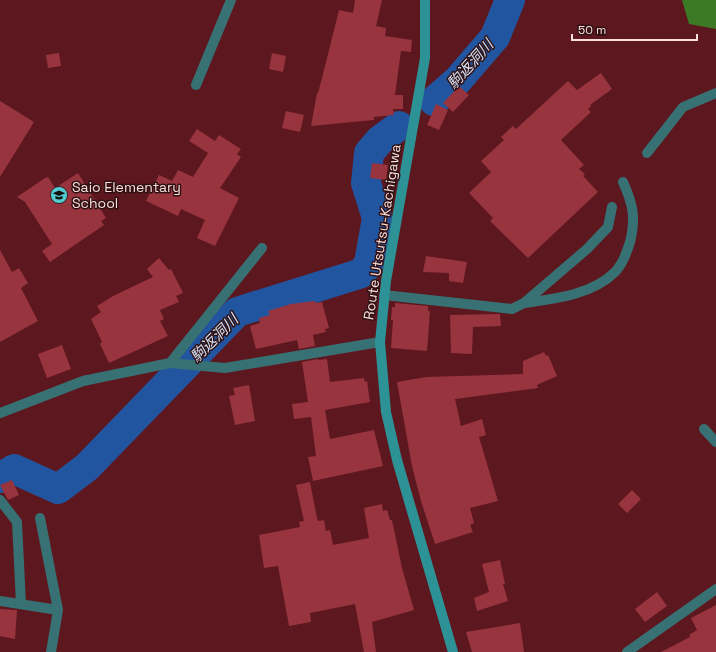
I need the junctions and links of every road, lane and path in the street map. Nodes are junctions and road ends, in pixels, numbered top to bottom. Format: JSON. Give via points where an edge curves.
{"nodes":[{"id":1,"x":231,"y":0,"type":"edge"},
{"id":2,"x":425,"y":0,"type":"edge"},
{"id":3,"x":196,"y":84,"type":"dead end"},
{"id":4,"x":716,"y":93,"type":"edge"},
{"id":5,"x":647,"y":153,"type":"dead end"},
{"id":6,"x":623,"y":182,"type":"dead end"},
{"id":7,"x":612,"y":207,"type":"dead end"},
{"id":8,"x":262,"y":248,"type":"dead end"},
{"id":9,"x":384,"y":295,"type":"junction"},
{"id":10,"x":524,"y":303,"type":"junction"},
{"id":11,"x":380,"y":342,"type":"junction"},
{"id":12,"x":170,"y":363,"type":"junction"},
{"id":13,"x":0,"y":413,"type":"edge"},
{"id":14,"x":704,"y":429,"type":"dead end"},
{"id":15,"x":716,"y":442,"type":"edge"},
{"id":16,"x":0,"y":500,"type":"edge"},
{"id":17,"x":40,"y":518,"type":"dead end"},
{"id":18,"x":716,"y":589,"type":"edge"},
{"id":19,"x":0,"y":601,"type":"edge"},
{"id":20,"x":21,"y":604,"type":"junction"},
{"id":21,"x":58,"y":610,"type":"junction"},
{"id":22,"x":51,"y":652,"type":"edge"},
{"id":23,"x":453,"y":652,"type":"edge"},
{"id":24,"x":626,"y":652,"type":"edge"}],
"edges":[{"from":1,"to":3,"type":"street"},
{"from":2,"to":9,"type":"main road","name":"Route Utsutsu-Kachigawa","via":[[425,58]]},
{"from":4,"to":5,"type":"street","via":[[683,107]]},
{"from":6,"to":10,"type":"street","via":[[634,216],[626,254],[616,271],[599,284],[560,298]]},
{"from":7,"to":10,"type":"street","via":[[608,227],[587,249]]},
{"from":8,"to":12,"type":"street"},
{"from":9,"to":10,"type":"street","via":[[512,309]]},
{"from":9,"to":11,"type":"main road","name":"Route Utsutsu-Kachigawa"},
{"from":11,"to":12,"type":"street","via":[[225,368]]},
{"from":11,"to":23,"type":"main road","name":"Route Utsutsu-Kachigawa","via":[[386,412],[397,460]]},
{"from":12,"to":13,"type":"street","via":[[83,381]]},
{"from":14,"to":15,"type":"street"},
{"from":16,"to":20,"type":"street","via":[[17,522]]},
{"from":17,"to":21,"type":"street"},
{"from":18,"to":24,"type":"street"},
{"from":19,"to":20,"type":"street"},
{"from":20,"to":21,"type":"street"},
{"from":21,"to":22,"type":"street"}]}
